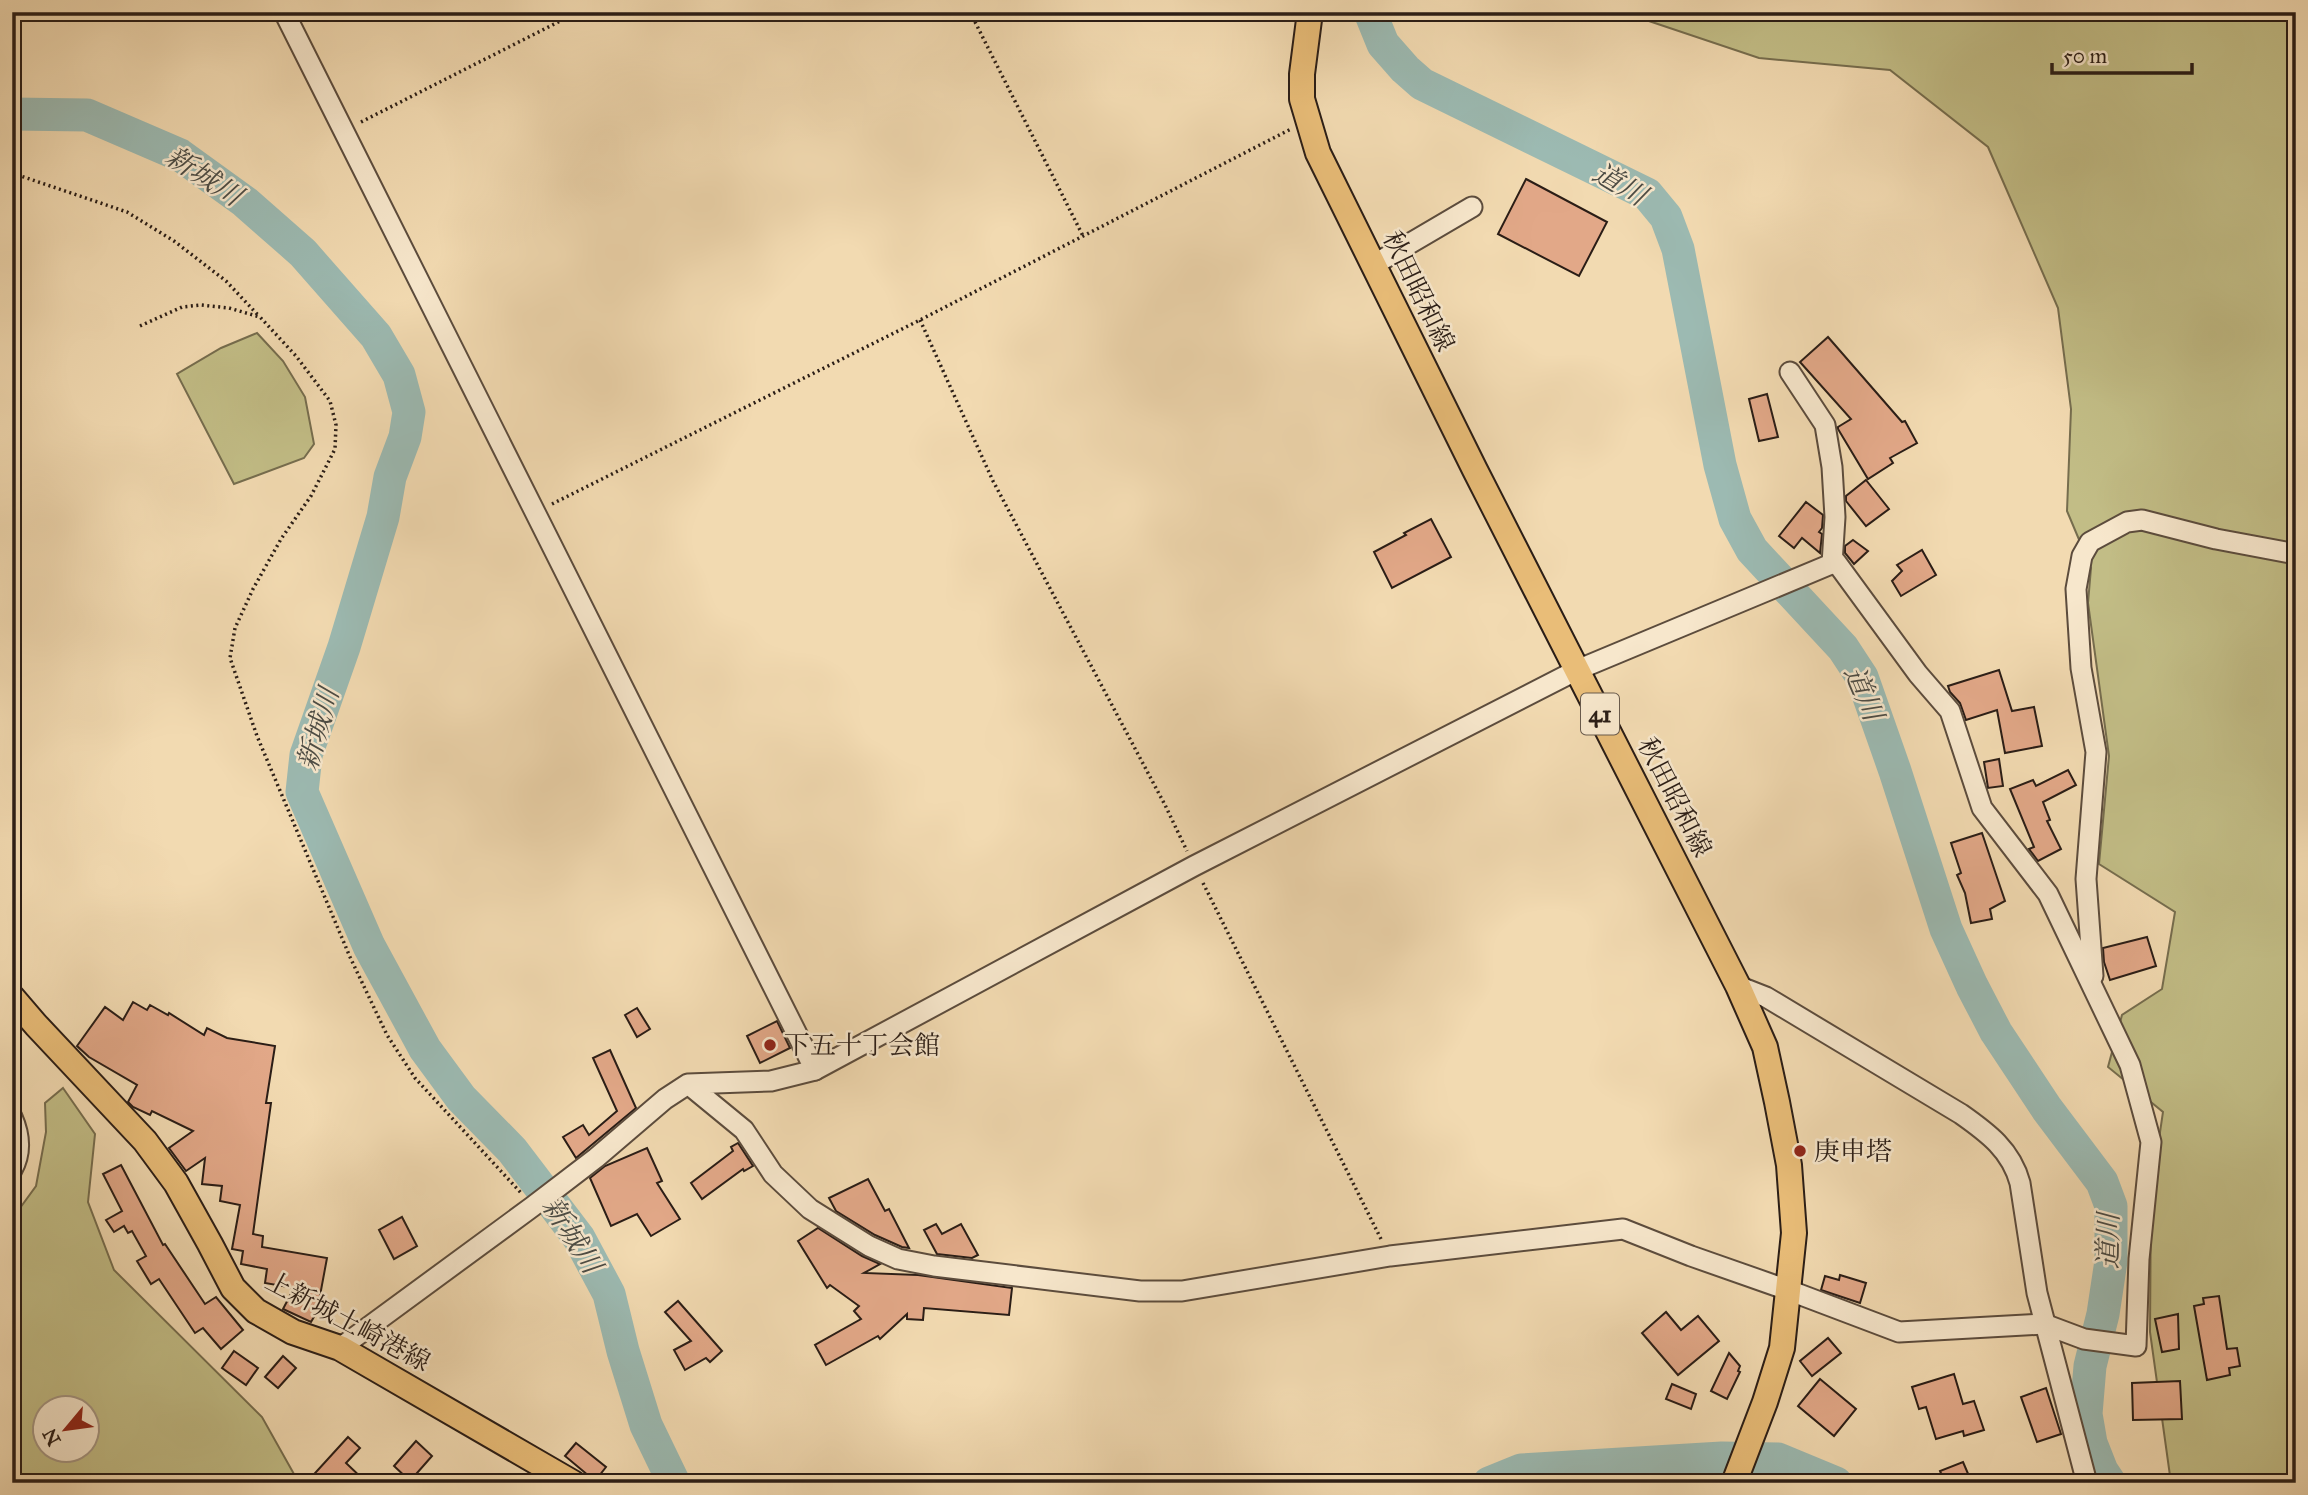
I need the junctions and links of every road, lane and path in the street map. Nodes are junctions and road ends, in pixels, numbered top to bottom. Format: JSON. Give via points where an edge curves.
{"nodes":[{"id":1,"x":284,"y":12,"type":"edge"},
{"id":2,"x":578,"y":12,"type":"edge"},
{"id":3,"x":970,"y":12,"type":"edge"},
{"id":4,"x":1310,"y":12,"type":"edge"},
{"id":5,"x":1308,"y":121,"type":"junction"},
{"id":6,"x":343,"y":131,"type":"junction"},
{"id":7,"x":12,"y":173,"type":"edge"},
{"id":8,"x":1472,"y":207,"type":"dead end"},
{"id":9,"x":1083,"y":236,"type":"junction"},
{"id":10,"x":1375,"y":264,"type":"junction"},
{"id":11,"x":260,"y":317,"type":"junction"},
{"id":12,"x":920,"y":320,"type":"junction"},
{"id":13,"x":140,"y":326,"type":"dead end"},
{"id":14,"x":1790,"y":372,"type":"dead end"},
{"id":15,"x":534,"y":513,"type":"junction"},
{"id":16,"x":2296,"y":554,"type":"edge"},
{"id":17,"x":1832,"y":564,"type":"junction"},
{"id":18,"x":1577,"y":670,"type":"junction"},
{"id":19,"x":1194,"y":866,"type":"junction"},
{"id":20,"x":1738,"y":986,"type":"junction"},
{"id":21,"x":2094,"y":987,"type":"junction"},
{"id":22,"x":12,"y":996,"type":"edge"},
{"id":23,"x":815,"y":1070,"type":"junction"},
{"id":24,"x":688,"y":1084,"type":"junction"},
{"id":25,"x":12,"y":1117,"type":"edge"},
{"id":26,"x":12,"y":1170,"type":"edge"},
{"id":27,"x":531,"y":1207,"type":"junction"},
{"id":28,"x":1390,"y":1256,"type":"junction"},
{"id":29,"x":1788,"y":1290,"type":"junction"},
{"id":30,"x":2044,"y":1324,"type":"junction"},
{"id":31,"x":340,"y":1348,"type":"junction"},
{"id":32,"x":573,"y":1483,"type":"edge"},
{"id":33,"x":1734,"y":1483,"type":"edge"},
{"id":34,"x":2087,"y":1483,"type":"edge"}],
"edges":[{"from":1,"to":6,"type":"street"},
{"from":2,"to":6,"type":"path"},
{"from":3,"to":9,"type":"path"},
{"from":4,"to":5,"type":"main road","name":"秋田昭和線","number":"41","via":[[1302,74]]},
{"from":5,"to":9,"type":"path"},
{"from":5,"to":10,"type":"main road","name":"秋田昭和線","number":"41","via":[[1318,153]]},
{"from":6,"to":15,"type":"street"},
{"from":7,"to":11,"type":"path","via":[[127,212],[226,281]]},
{"from":8,"to":10,"type":"street"},
{"from":9,"to":12,"type":"path"},
{"from":10,"to":18,"type":"main road","name":"秋田昭和線","number":"41"},
{"from":11,"to":13,"type":"path","via":[[201,305],[182,307]]},
{"from":11,"to":27,"type":"path","via":[[330,401],[335,449],[253,589],[235,628],[230,659],[272,773],[387,1035],[415,1078]]},
{"from":12,"to":15,"type":"path"},
{"from":12,"to":19,"type":"path","via":[[993,481]]},
{"from":14,"to":17,"type":"street","via":[[1825,425],[1835,517]]},
{"from":15,"to":23,"type":"street"},
{"from":16,"to":21,"type":"street","via":[[2142,520],[2127,522],[2090,542],[2081,556],[2076,589],[2081,668],[2096,752],[2086,878]]},
{"from":17,"to":18,"type":"street"},
{"from":17,"to":21,"type":"street","via":[[1836,562],[1950,710],[1982,808],[2048,894]]},
{"from":18,"to":19,"type":"street"},
{"from":18,"to":20,"type":"main road","name":"秋田昭和線","number":"41"},
{"from":19,"to":23,"type":"street"},
{"from":19,"to":28,"type":"path"},
{"from":20,"to":29,"type":"main road","name":"秋田昭和線","number":"41","via":[[1765,1047],[1788,1164],[1794,1233]]},
{"from":20,"to":30,"type":"street","via":[[1766,997],[1961,1114],[2007,1152],[2020,1183]]},
{"from":21,"to":30,"type":"street","via":[[2130,1065],[2151,1142],[2136,1346],[2084,1339]]},
{"from":22,"to":31,"type":"main road","name":"上新城土崎港線","via":[[145,1141],[176,1183],[233,1288],[256,1311],[293,1332]]},
{"from":23,"to":24,"type":"street","via":[[771,1080]]},
{"from":24,"to":27,"type":"street"},
{"from":24,"to":28,"type":"street","via":[[744,1130],[773,1174],[810,1209],[898,1259],[1140,1291],[1182,1291]]},
{"from":25,"to":26,"type":"street","via":[[19,1149]]},
{"from":27,"to":31,"type":"street"},
{"from":28,"to":29,"type":"street","via":[[1623,1229]]},
{"from":29,"to":30,"type":"street","via":[[1899,1332]]},
{"from":29,"to":33,"type":"main road","name":"秋田昭和線","number":"41","via":[[1782,1348]]},
{"from":30,"to":34,"type":"street"},
{"from":31,"to":32,"type":"main road","name":"上新城土崎港線"}]}
